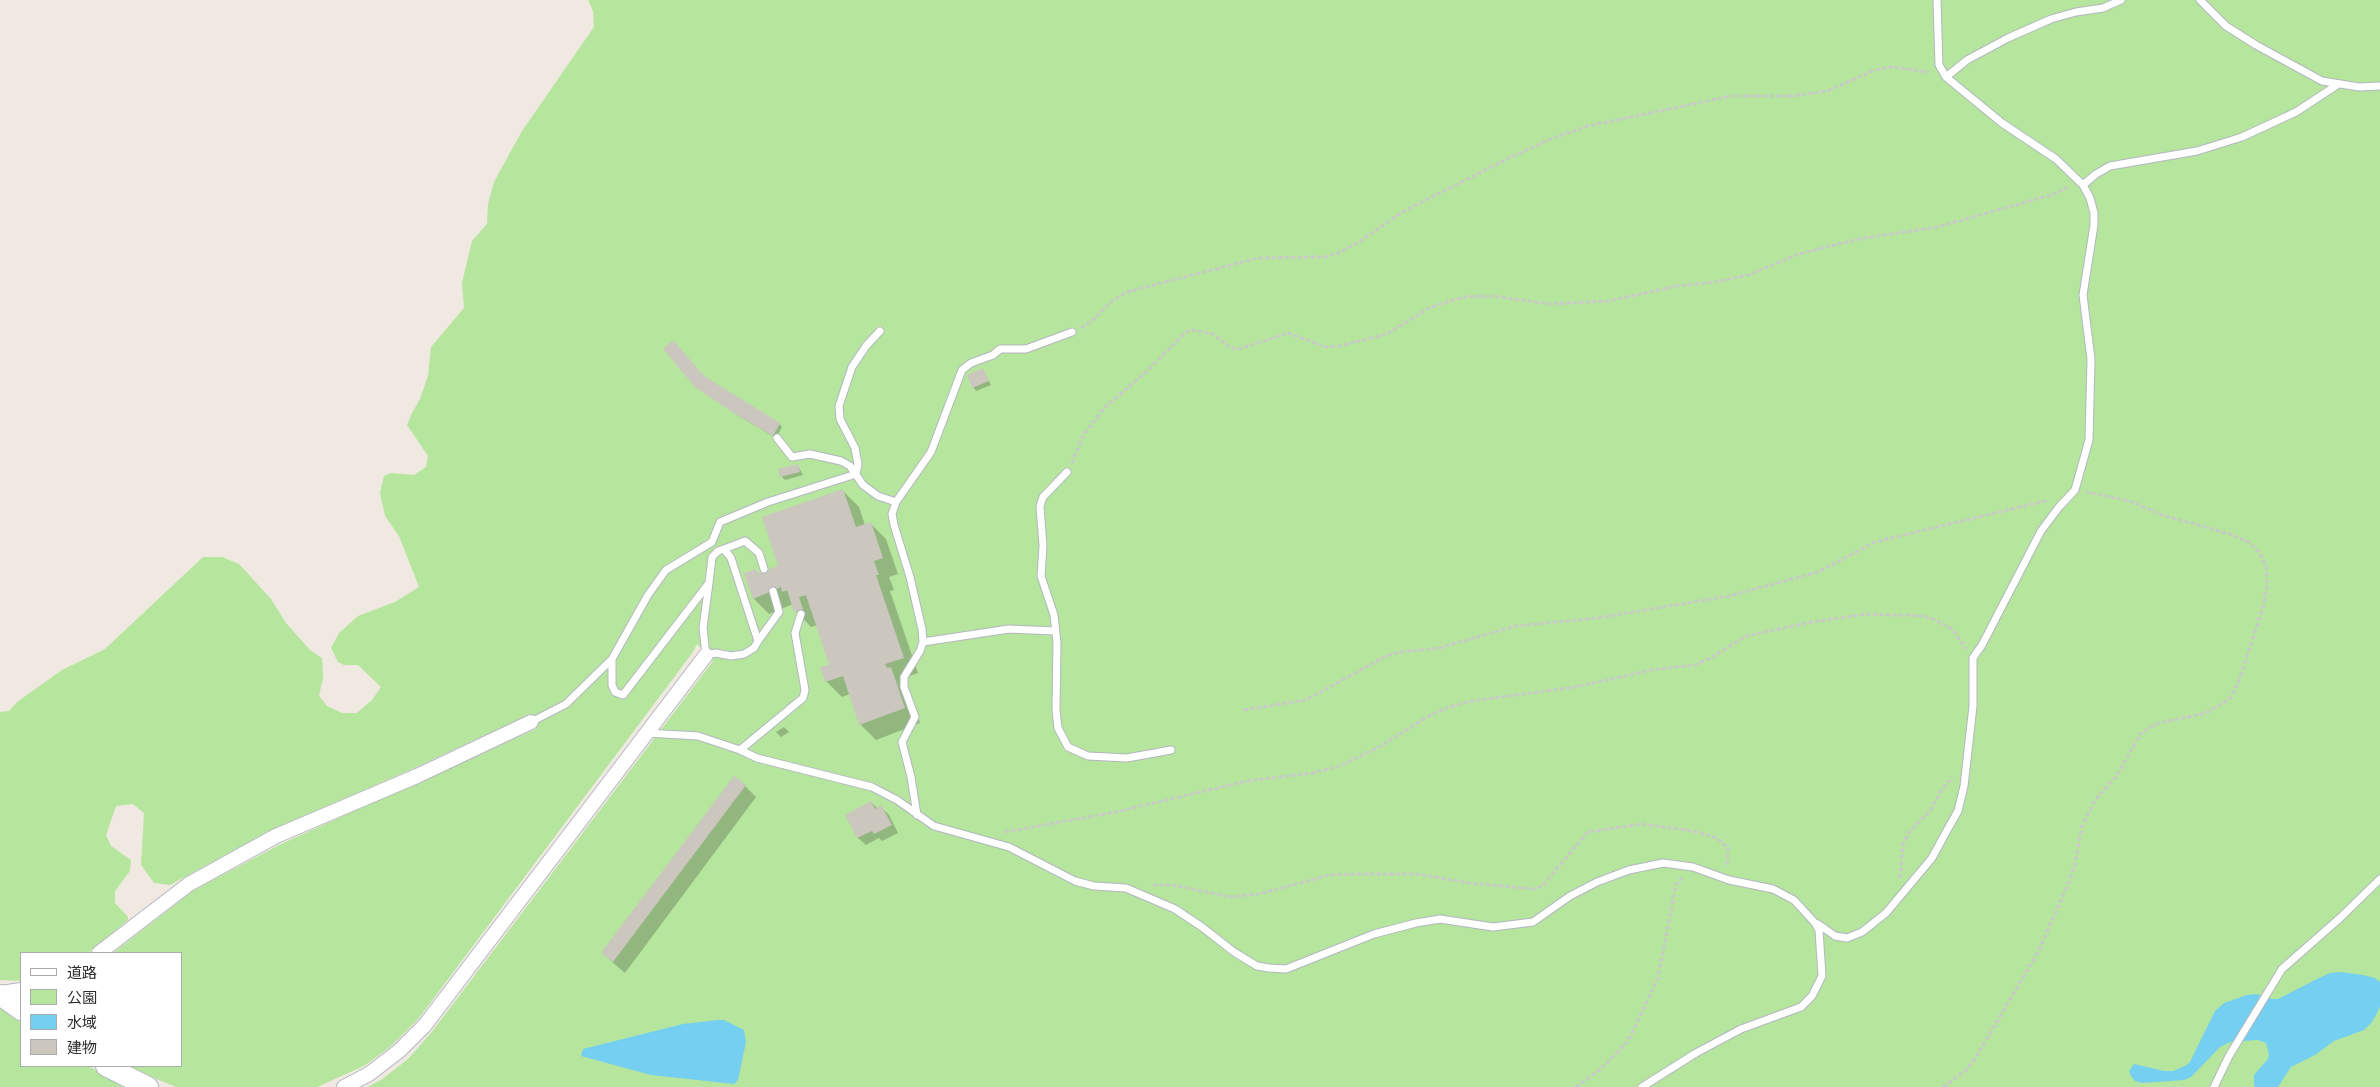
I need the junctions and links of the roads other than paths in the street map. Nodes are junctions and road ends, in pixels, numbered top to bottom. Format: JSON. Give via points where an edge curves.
{"nodes":[{"id":1,"x":1937,"y":0,"type":"edge"},
{"id":2,"x":2121,"y":0,"type":"edge"},
{"id":3,"x":2200,"y":0,"type":"edge"},
{"id":4,"x":1946,"y":77,"type":"junction"},
{"id":5,"x":2337,"y":85,"type":"junction"},
{"id":6,"x":2380,"y":86,"type":"edge"},
{"id":7,"x":2083,"y":185,"type":"junction"},
{"id":8,"x":880,"y":331,"type":"dead end"},
{"id":9,"x":1072,"y":332,"type":"road end"},
{"id":10,"x":777,"y":438,"type":"dead end"},
{"id":11,"x":1067,"y":472,"type":"road end"},
{"id":12,"x":856,"y":474,"type":"junction"},
{"id":13,"x":896,"y":502,"type":"junction"},
{"id":14,"x":712,"y":542,"type":"junction"},
{"id":15,"x":721,"y":550,"type":"junction"},
{"id":16,"x":764,"y":569,"type":"dead end"},
{"id":17,"x":709,"y":583,"type":"junction"},
{"id":18,"x":773,"y":591,"type":"dead end"},
{"id":19,"x":801,"y":614,"type":"dead end"},
{"id":20,"x":1055,"y":632,"type":"junction"},
{"id":21,"x":758,"y":641,"type":"junction"},
{"id":22,"x":923,"y":642,"type":"junction"},
{"id":23,"x":706,"y":655,"type":"junction"},
{"id":24,"x":612,"y":659,"type":"junction"},
{"id":25,"x":531,"y":722,"type":"joint"},
{"id":26,"x":647,"y":732,"type":"junction"},
{"id":27,"x":740,"y":750,"type":"junction"},
{"id":28,"x":1171,"y":750,"type":"dead end"},
{"id":29,"x":917,"y":816,"type":"junction"},
{"id":30,"x":2380,"y":879,"type":"edge"},
{"id":31,"x":1815,"y":922,"type":"junction"},
{"id":32,"x":100,"y":952,"type":"edge"},
{"id":33,"x":20,"y":990,"type":"edge"},
{"id":34,"x":0,"y":994,"type":"edge"},
{"id":35,"x":20,"y":1009,"type":"edge"},
{"id":36,"x":108,"y":1067,"type":"edge"},
{"id":37,"x":148,"y":1087,"type":"edge"},
{"id":38,"x":344,"y":1087,"type":"edge"},
{"id":39,"x":1642,"y":1087,"type":"edge"},
{"id":40,"x":2214,"y":1087,"type":"edge"}],
"edges":[{"from":1,"to":4,"type":"lane","via":[[1939,65]]},
{"from":2,"to":4,"type":"lane","via":[[2103,8],[2051,19],[1967,60]]},
{"from":3,"to":5,"type":"lane","via":[[2226,26],[2256,45],[2322,81]]},
{"from":4,"to":7,"type":"lane","via":[[2002,123],[2056,159]]},
{"from":5,"to":6,"type":"lane"},
{"from":5,"to":7,"type":"lane","via":[[2296,112],[2242,137],[2197,151],[2110,166]]},
{"from":7,"to":31,"type":"lane","via":[[2094,213],[2083,295],[2090,352],[2091,413],[2087,451],[2075,490],[2041,532],[1973,658],[1973,706],[1958,812],[1932,858],[1886,914],[1847,938],[1835,936]]},
{"from":8,"to":12,"type":"lane","via":[[852,367],[839,406],[840,419],[856,448]]},
{"from":9,"to":13,"type":"lane","via":[[1026,349],[1000,349],[962,370],[931,452]]},
{"from":10,"to":12,"type":"lane","via":[[792,457],[810,454],[841,461]]},
{"from":11,"to":20,"type":"lane","via":[[1042,497],[1040,506],[1041,576],[1054,614]]},
{"from":12,"to":13,"type":"lane","via":[[863,485],[878,496]]},
{"from":12,"to":14,"type":"lane","via":[[768,502],[720,522]]},
{"from":13,"to":22,"type":"lane","via":[[892,514],[894,525],[910,577]]},
{"from":14,"to":15,"type":"lane"},
{"from":14,"to":24,"type":"lane","via":[[666,570]]},
{"from":15,"to":16,"type":"lane","via":[[745,541],[759,553]]},
{"from":15,"to":17,"type":"lane","via":[[712,557]]},
{"from":15,"to":21,"type":"lane","via":[[731,558]]},
{"from":17,"to":23,"type":"lane","via":[[704,628]]},
{"from":17,"to":24,"type":"lane","via":[[623,695],[615,692],[612,685]]},
{"from":18,"to":21,"type":"lane","via":[[779,612]]},
{"from":19,"to":27,"type":"lane","via":[[795,633],[806,690],[803,698]]},
{"from":20,"to":22,"type":"lane","via":[[1009,629]]},
{"from":20,"to":28,"type":"lane","via":[[1058,728],[1068,747],[1088,756],[1127,758]]},
{"from":21,"to":23,"type":"lane","via":[[744,654]]},
{"from":22,"to":29,"type":"lane","via":[[904,677],[915,717],[902,742]]},
{"from":23,"to":26,"type":"street"},
{"from":24,"to":25,"type":"lane","via":[[566,704]]},
{"from":25,"to":32,"type":"street","via":[[417,776],[276,836],[189,884]]},
{"from":26,"to":27,"type":"lane","via":[[698,736]]},
{"from":26,"to":38,"type":"street","via":[[425,1025],[369,1074]]},
{"from":27,"to":29,"type":"lane","via":[[757,758],[872,787]]},
{"from":29,"to":31,"type":"lane","via":[[944,829],[1009,846],[1075,881],[1126,888],[1174,909],[1257,966],[1286,969],[1374,934],[1440,919],[1493,927],[1533,922],[1597,882],[1629,870],[1663,863],[1693,867],[1783,893]]},
{"from":30,"to":40,"type":"lane","via":[[2292,958],[2275,979]]},
{"from":31,"to":39,"type":"lane","via":[[1820,939],[1822,976],[1812,996],[1801,1007],[1741,1029]]},
{"from":33,"to":34,"type":"street"},
{"from":34,"to":35,"type":"street"},
{"from":36,"to":37,"type":"street"}]}
